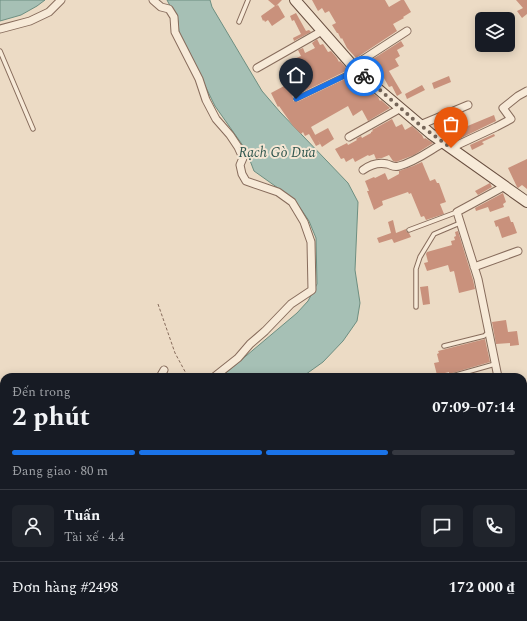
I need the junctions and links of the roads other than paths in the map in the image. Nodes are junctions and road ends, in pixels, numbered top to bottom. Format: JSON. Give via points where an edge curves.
{"nodes":[{"id":1,"x":61,"y":0,"type":"edge"},
{"id":2,"x":153,"y":0,"type":"edge"},
{"id":3,"x":248,"y":0,"type":"edge"},
{"id":4,"x":295,"y":0,"type":"edge"},
{"id":5,"x":239,"y":22,"type":"dead end"},
{"id":6,"x":0,"y":29,"type":"edge"},
{"id":7,"x":322,"y":31,"type":"junction"},
{"id":8,"x":407,"y":31,"type":"dead end"},
{"id":9,"x":0,"y":52,"type":"edge"},
{"id":10,"x":257,"y":68,"type":"dead end"},
{"id":11,"x":355,"y":68,"type":"junction"},
{"id":12,"x":527,"y":91,"type":"edge"},
{"id":13,"x":296,"y":99,"type":"dead end"},
{"id":14,"x":468,"y":105,"type":"dead end"},
{"id":15,"x":401,"y":108,"type":"junction"},
{"id":16,"x":420,"y":125,"type":"junction"},
{"id":17,"x":33,"y":129,"type":"dead end"},
{"id":18,"x":349,"y":137,"type":"dead end"},
{"id":19,"x":447,"y":145,"type":"junction"},
{"id":20,"x":363,"y":170,"type":"dead end"},
{"id":21,"x":505,"y":186,"type":"junction"},
{"id":22,"x":527,"y":202,"type":"edge"},
{"id":23,"x":457,"y":212,"type":"junction"},
{"id":24,"x":460,"y":223,"type":"junction"},
{"id":25,"x":409,"y":230,"type":"dead end"},
{"id":26,"x":518,"y":251,"type":"dead end"},
{"id":27,"x":474,"y":267,"type":"junction"},
{"id":28,"x":416,"y":307,"type":"dead end"},
{"id":29,"x":488,"y":332,"type":"junction"},
{"id":30,"x":444,"y":346,"type":"dead end"},
{"id":31,"x":495,"y":364,"type":"junction"},
{"id":32,"x":164,"y":370,"type":"dead end"},
{"id":33,"x":162,"y":373,"type":"edge"},
{"id":34,"x":219,"y":373,"type":"edge"},
{"id":35,"x":463,"y":373,"type":"edge"},
{"id":36,"x":497,"y":373,"type":"edge"}],
"edges":[{"from":1,"to":6,"type":"street","via":[[49,12]]},
{"from":2,"to":34,"type":"street","via":[[161,7],[169,9],[174,17],[175,32],[199,79],[206,100],[243,158],[240,165],[246,181],[278,192],[292,202],[304,222],[311,242],[312,290],[291,304],[238,358]]},
{"from":3,"to":5,"type":"lane"},
{"from":4,"to":7,"type":"main road"},
{"from":7,"to":10,"type":"street"},
{"from":7,"to":11,"type":"main road"},
{"from":8,"to":11,"type":"street"},
{"from":9,"to":17,"type":"lane"},
{"from":11,"to":13,"type":"lane"},
{"from":11,"to":15,"type":"main road"},
{"from":12,"to":19,"type":"street","via":[[503,108],[510,118],[496,127]]},
{"from":14,"to":16,"type":"street"},
{"from":15,"to":16,"type":"main road"},
{"from":15,"to":18,"type":"street"},
{"from":16,"to":19,"type":"main road"},
{"from":19,"to":20,"type":"street","via":[[395,167],[381,163],[370,165]]},
{"from":19,"to":21,"type":"main road"},
{"from":21,"to":22,"type":"main road"},
{"from":21,"to":23,"type":"street"},
{"from":23,"to":24,"type":"street"},
{"from":23,"to":25,"type":"lane"},
{"from":24,"to":27,"type":"street"},
{"from":24,"to":28,"type":"lane","via":[[434,234],[420,257],[416,269]]},
{"from":26,"to":27,"type":"street"},
{"from":27,"to":29,"type":"street"},
{"from":29,"to":30,"type":"lane","via":[[484,336]]},
{"from":29,"to":31,"type":"street"},
{"from":31,"to":35,"type":"lane"},
{"from":31,"to":36,"type":"street"},
{"from":32,"to":33,"type":"street"}]}
